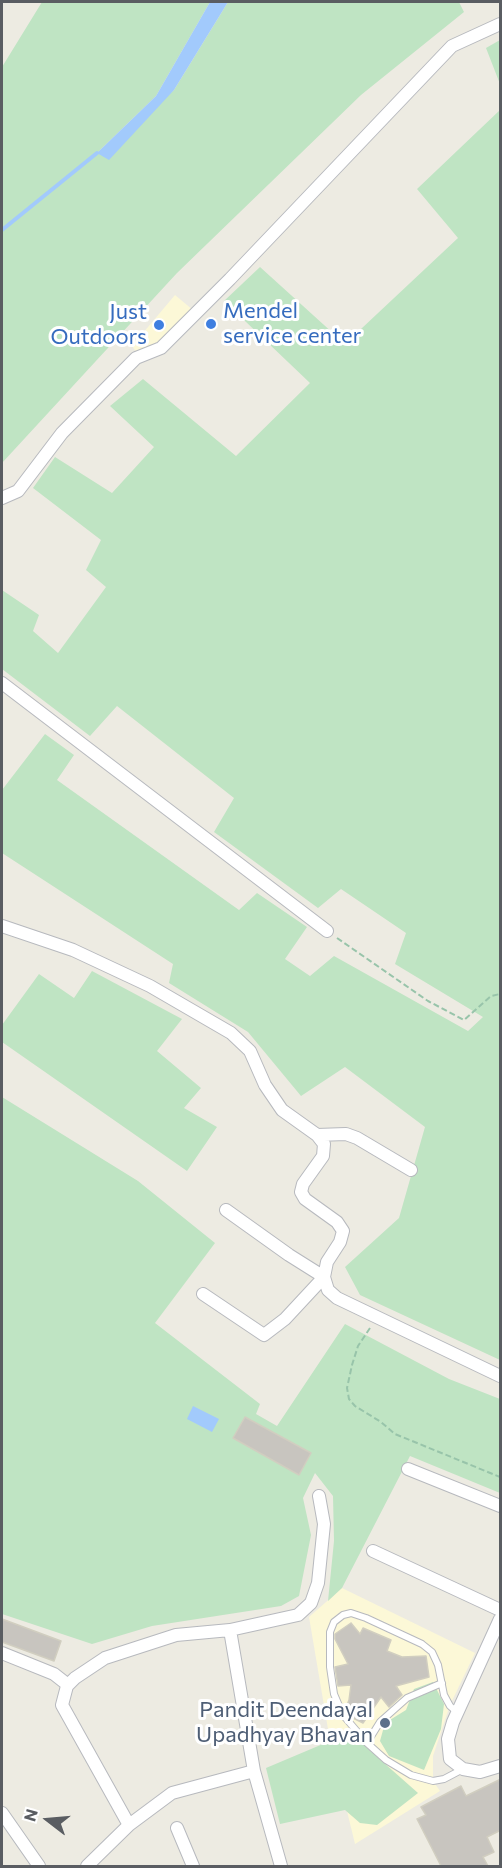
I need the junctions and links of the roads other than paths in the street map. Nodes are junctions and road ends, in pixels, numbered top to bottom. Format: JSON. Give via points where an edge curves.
{"nodes":[{"id":1,"x":501,"y":24,"type":"edge"},
{"id":2,"x":2,"y":498,"type":"edge"},
{"id":3,"x":2,"y":683,"type":"edge"},
{"id":4,"x":2,"y":926,"type":"edge"},
{"id":5,"x":327,"y":931,"type":"road end"},
{"id":6,"x":317,"y":1135,"type":"junction"},
{"id":7,"x":411,"y":1170,"type":"dead end"},
{"id":8,"x":226,"y":1209,"type":"dead end"},
{"id":9,"x":324,"y":1277,"type":"junction"},
{"id":10,"x":203,"y":1294,"type":"dead end"},
{"id":11,"x":501,"y":1376,"type":"edge"},
{"id":12,"x":408,"y":1469,"type":"dead end"},
{"id":13,"x":319,"y":1496,"type":"dead end"},
{"id":14,"x":501,"y":1506,"type":"edge"},
{"id":15,"x":373,"y":1551,"type":"dead end"},
{"id":16,"x":501,"y":1610,"type":"edge"},
{"id":17,"x":501,"y":1619,"type":"edge"},
{"id":18,"x":230,"y":1630,"type":"junction"},
{"id":19,"x":2,"y":1653,"type":"edge"},
{"id":20,"x":442,"y":1683,"type":"junction"},
{"id":21,"x":68,"y":1685,"type":"junction"},
{"id":22,"x":457,"y":1712,"type":"junction"},
{"id":23,"x":367,"y":1743,"type":"junction"},
{"id":24,"x":501,"y":1766,"type":"edge"},
{"id":25,"x":463,"y":1769,"type":"junction"},
{"id":26,"x":254,"y":1771,"type":"junction"},
{"id":27,"x":2,"y":1813,"type":"edge"},
{"id":28,"x":129,"y":1825,"type":"junction"},
{"id":29,"x":177,"y":1828,"type":"dead end"},
{"id":30,"x":39,"y":1866,"type":"edge"},
{"id":31,"x":87,"y":1866,"type":"edge"},
{"id":32,"x":193,"y":1866,"type":"edge"},
{"id":33,"x":281,"y":1866,"type":"edge"}],
"edges":[{"from":1,"to":2,"type":"street","via":[[452,46],[230,279],[161,348],[136,358],[62,433],[18,491]]},
{"from":3,"to":5,"type":"street"},
{"from":4,"to":6,"type":"street","via":[[73,950],[150,986],[231,1033],[250,1051],[265,1085],[282,1110]]},
{"from":6,"to":7,"type":"street","via":[[346,1134],[357,1138]]},
{"from":6,"to":9,"type":"street","via":[[324,1144],[323,1156],[303,1184],[302,1192],[304,1199],[337,1222],[343,1231]]},
{"from":8,"to":9,"type":"street"},
{"from":9,"to":10,"type":"street","via":[[285,1319],[264,1335]]},
{"from":9,"to":11,"type":"street","via":[[328,1290],[338,1298]]},
{"from":12,"to":14,"type":"street"},
{"from":13,"to":18,"type":"street","via":[[324,1524],[318,1583],[311,1603],[298,1615]]},
{"from":15,"to":16,"type":"street"},
{"from":17,"to":22,"type":"street"},
{"from":18,"to":21,"type":"street","via":[[176,1635],[105,1658]]},
{"from":18,"to":26,"type":"street"},
{"from":19,"to":21,"type":"street","via":[[54,1674]]},
{"from":20,"to":22,"type":"lane","via":[[444,1695]]},
{"from":20,"to":23,"type":"lane","via":[[407,1698],[380,1722]]},
{"from":20,"to":23,"type":"lane","via":[[432,1652],[422,1644],[366,1618],[351,1613],[342,1615],[330,1632],[334,1694],[343,1715]]},
{"from":21,"to":28,"type":"street","via":[[62,1705]]},
{"from":22,"to":25,"type":"street","via":[[448,1739],[450,1759]]},
{"from":23,"to":25,"type":"lane","via":[[386,1760],[423,1779],[444,1779]]},
{"from":24,"to":25,"type":"street","via":[[480,1772]]},
{"from":26,"to":28,"type":"street","via":[[172,1793]]},
{"from":26,"to":33,"type":"street"},
{"from":27,"to":30,"type":"street"},
{"from":28,"to":31,"type":"street"},
{"from":29,"to":32,"type":"street"}]}
